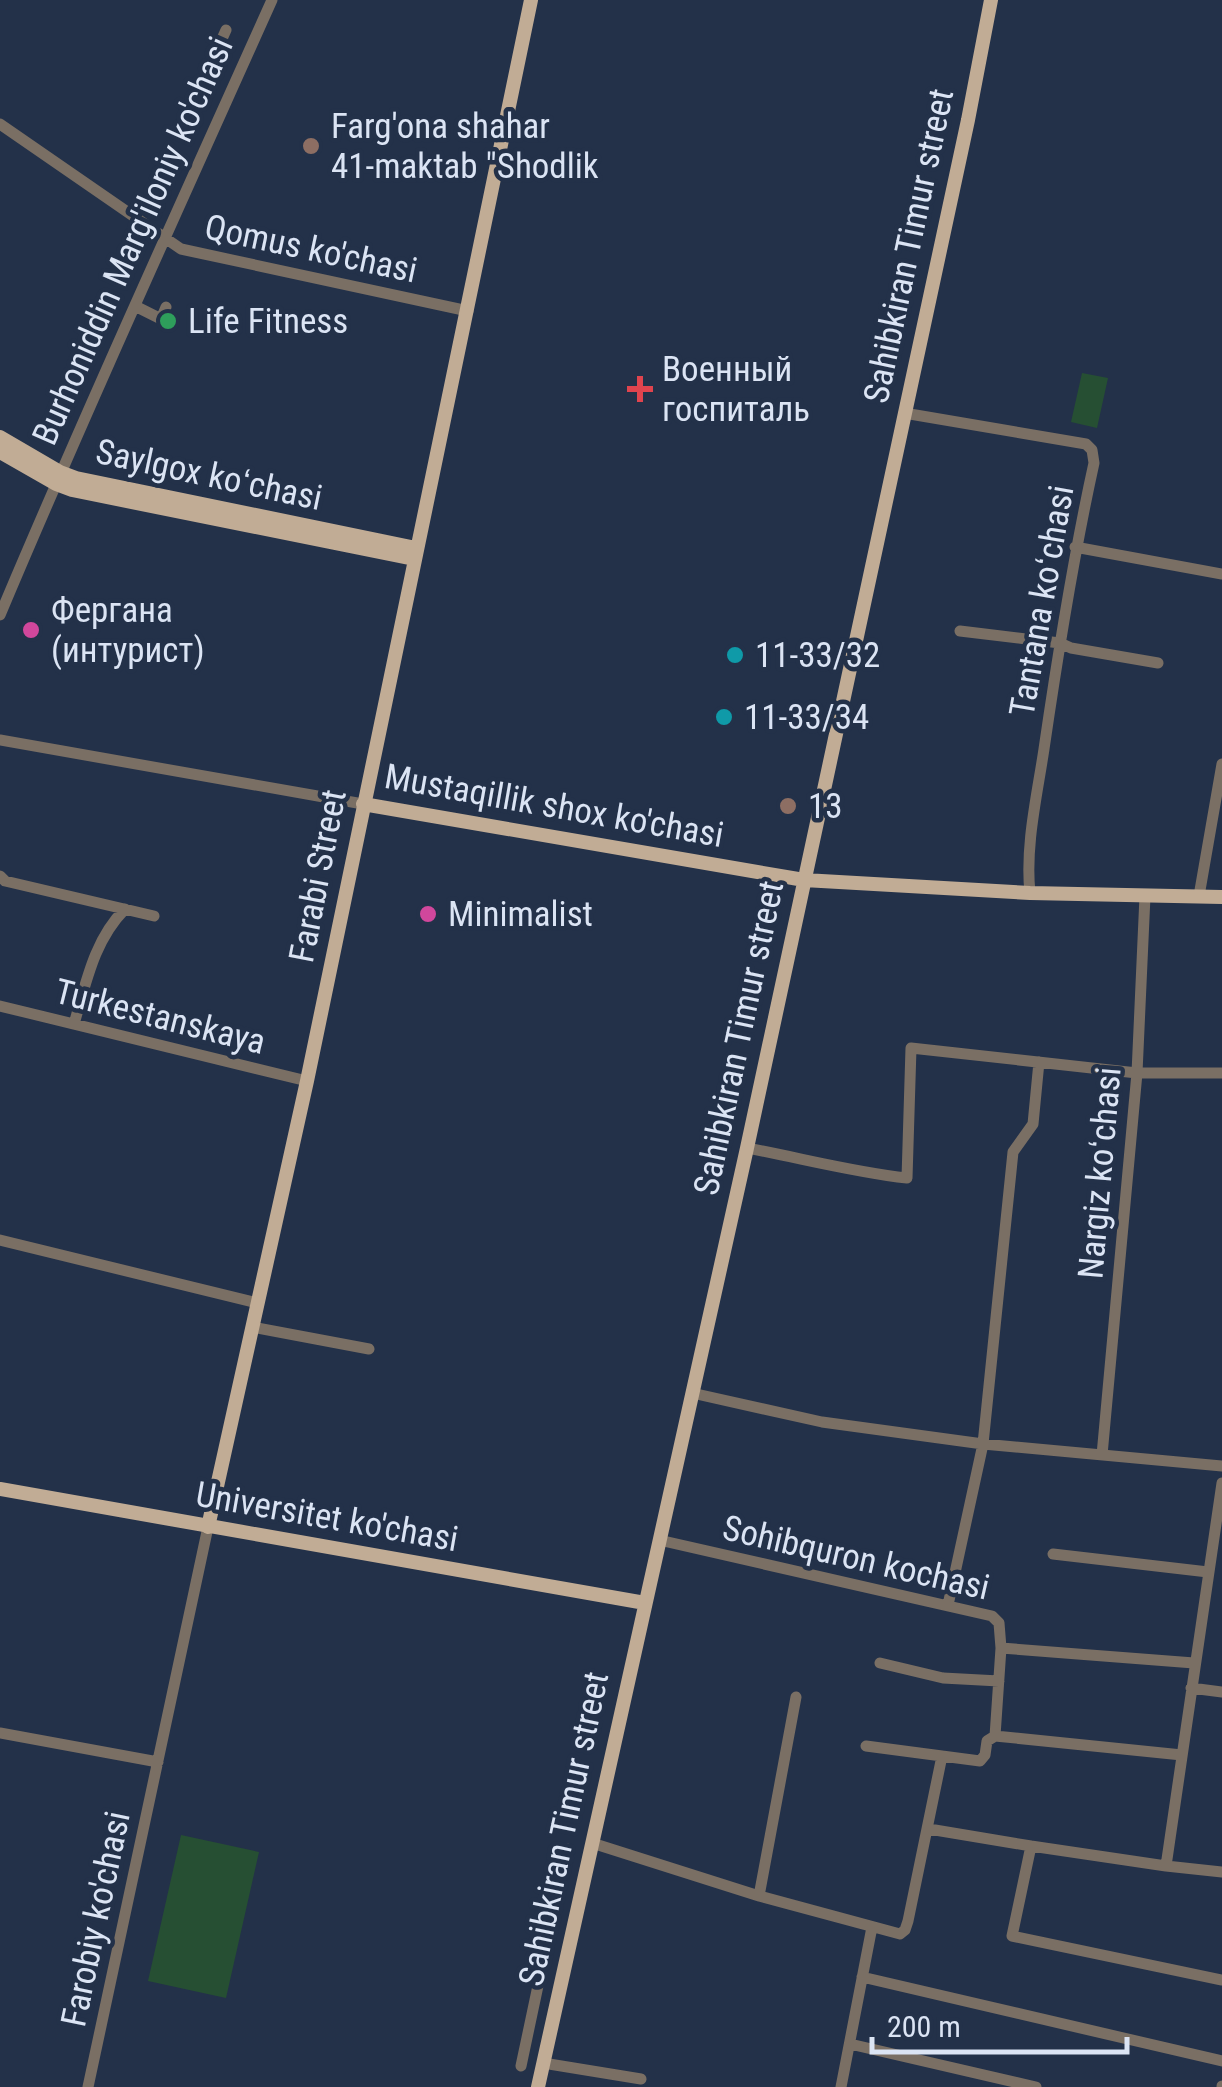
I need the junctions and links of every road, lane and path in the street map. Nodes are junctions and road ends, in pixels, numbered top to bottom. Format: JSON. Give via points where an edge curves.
{"nodes":[{"id":1,"x":272,"y":0,"type":"edge"},
{"id":2,"x":531,"y":0,"type":"edge"},
{"id":3,"x":991,"y":0,"type":"edge"},
{"id":4,"x":226,"y":30,"type":"dead end"},
{"id":5,"x":196,"y":99,"type":"dead end"},
{"id":6,"x":0,"y":124,"type":"edge"},
{"id":7,"x":166,"y":239,"type":"junction"},
{"id":8,"x":135,"y":306,"type":"junction"},
{"id":9,"x":468,"y":311,"type":"junction"},
{"id":10,"x":162,"y":318,"type":"dead end"},
{"id":11,"x":904,"y":412,"type":"junction"},
{"id":12,"x":0,"y":437,"type":"edge"},
{"id":13,"x":0,"y":452,"type":"edge"},
{"id":14,"x":58,"y":478,"type":"junction"},
{"id":15,"x":1075,"y":547,"type":"junction"},
{"id":16,"x":415,"y":553,"type":"junction"},
{"id":17,"x":1222,"y":574,"type":"edge"},
{"id":18,"x":0,"y":616,"type":"edge"},
{"id":19,"x":960,"y":631,"type":"dead end"},
{"id":20,"x":1060,"y":643,"type":"junction"},
{"id":21,"x":1158,"y":663,"type":"dead end"},
{"id":22,"x":0,"y":740,"type":"edge"},
{"id":23,"x":1222,"y":764,"type":"edge"},
{"id":24,"x":363,"y":804,"type":"junction"},
{"id":25,"x":0,"y":876,"type":"edge"},
{"id":26,"x":804,"y":880,"type":"junction"},
{"id":27,"x":1030,"y":893,"type":"junction"},
{"id":28,"x":1145,"y":896,"type":"junction"},
{"id":29,"x":1199,"y":896,"type":"junction"},
{"id":30,"x":1222,"y":897,"type":"edge"},
{"id":31,"x":124,"y":909,"type":"junction"},
{"id":32,"x":154,"y":916,"type":"dead end"},
{"id":33,"x":0,"y":1006,"type":"edge"},
{"id":34,"x":74,"y":1024,"type":"junction"},
{"id":35,"x":1039,"y":1062,"type":"junction"},
{"id":36,"x":1137,"y":1073,"type":"junction"},
{"id":37,"x":1222,"y":1073,"type":"edge"},
{"id":38,"x":307,"y":1081,"type":"junction"},
{"id":39,"x":747,"y":1148,"type":"junction"},
{"id":40,"x":0,"y":1240,"type":"edge"},
{"id":41,"x":258,"y":1303,"type":"junction"},
{"id":42,"x":252,"y":1327,"type":"junction"},
{"id":43,"x":368,"y":1350,"type":"dead end"},
{"id":44,"x":692,"y":1393,"type":"junction"},
{"id":45,"x":983,"y":1444,"type":"junction"},
{"id":46,"x":1102,"y":1455,"type":"junction"},
{"id":47,"x":1222,"y":1466,"type":"edge"},
{"id":48,"x":1222,"y":1483,"type":"edge"},
{"id":49,"x":0,"y":1489,"type":"edge"},
{"id":50,"x":208,"y":1527,"type":"junction"},
{"id":51,"x":660,"y":1540,"type":"junction"},
{"id":52,"x":1054,"y":1554,"type":"dead end"},
{"id":53,"x":1208,"y":1572,"type":"junction"},
{"id":54,"x":645,"y":1603,"type":"junction"},
{"id":55,"x":948,"y":1605,"type":"junction"},
{"id":56,"x":1001,"y":1648,"type":"junction"},
{"id":57,"x":1194,"y":1662,"type":"junction"},
{"id":58,"x":880,"y":1663,"type":"dead end"},
{"id":59,"x":999,"y":1681,"type":"junction"},
{"id":60,"x":1191,"y":1688,"type":"junction"},
{"id":61,"x":1222,"y":1692,"type":"edge"},
{"id":62,"x":796,"y":1697,"type":"dead end"},
{"id":63,"x":0,"y":1732,"type":"edge"},
{"id":64,"x":995,"y":1736,"type":"junction"},
{"id":65,"x":866,"y":1746,"type":"dead end"},
{"id":66,"x":1182,"y":1755,"type":"junction"},
{"id":67,"x":942,"y":1756,"type":"junction"},
{"id":68,"x":158,"y":1762,"type":"junction"},
{"id":69,"x":928,"y":1829,"type":"junction"},
{"id":70,"x":592,"y":1843,"type":"junction"},
{"id":71,"x":1031,"y":1846,"type":"junction"},
{"id":72,"x":568,"y":1849,"type":"dead end"},
{"id":73,"x":1166,"y":1866,"type":"junction"},
{"id":74,"x":1222,"y":1872,"type":"edge"},
{"id":75,"x":759,"y":1896,"type":"junction"},
{"id":76,"x":872,"y":1927,"type":"junction"},
{"id":77,"x":862,"y":1977,"type":"junction"},
{"id":78,"x":1222,"y":1980,"type":"edge"},
{"id":79,"x":850,"y":2044,"type":"junction"},
{"id":80,"x":1222,"y":2062,"type":"edge"},
{"id":81,"x":544,"y":2063,"type":"junction"},
{"id":82,"x":521,"y":2066,"type":"dead end"},
{"id":83,"x":640,"y":2079,"type":"dead end"},
{"id":84,"x":88,"y":2087,"type":"edge"},
{"id":85,"x":538,"y":2087,"type":"edge"},
{"id":86,"x":841,"y":2087,"type":"edge"},
{"id":87,"x":1036,"y":2087,"type":"edge"}],
"edges":[{"from":1,"to":7,"type":"street","name":"Burhoniddin Marg'iloniy ko'chasi"},
{"from":2,"to":9,"type":"main road","name":"Farabi Street"},
{"from":3,"to":11,"type":"main road","name":"Sahibkiran Timur street"},
{"from":4,"to":5,"type":"street"},
{"from":6,"to":7,"type":"street","name":"Qomus ko'chasi"},
{"from":7,"to":8,"type":"street","name":"Burhoniddin Marg'iloniy ko'chasi"},
{"from":7,"to":9,"type":"street","name":"Qomus ko'chasi","via":[[181,249]]},
{"from":8,"to":10,"type":"street"},
{"from":8,"to":14,"type":"street","name":"Burhoniddin Marg'iloniy ko'chasi"},
{"from":9,"to":16,"type":"main road","name":"Farabi Street"},
{"from":11,"to":15,"type":"street","name":"Tantana koʻchasi","via":[[1086,444],[1094,463]]},
{"from":11,"to":26,"type":"main road","name":"Sahibkiran Timur street"},
{"from":12,"to":14,"type":"main road","name":"Saylgox koʻchasi"},
{"from":13,"to":14,"type":"main road","name":"Saylgox koʻchasi"},
{"from":14,"to":16,"type":"main road","name":"Saylgox koʻchasi"},
{"from":14,"to":18,"type":"street","name":"Burhoniddin Marg'iloniy ko'chasi"},
{"from":15,"to":17,"type":"street"},
{"from":15,"to":20,"type":"street","name":"Tantana koʻchasi"},
{"from":16,"to":24,"type":"main road","name":"Farabi Street"},
{"from":19,"to":20,"type":"street"},
{"from":20,"to":21,"type":"street"},
{"from":20,"to":27,"type":"street","name":"Tantana koʻchasi","via":[[1027,869]]},
{"from":22,"to":24,"type":"street","name":"Mustaqillik shox ko'chasi"},
{"from":23,"to":29,"type":"street"},
{"from":24,"to":26,"type":"main road","name":"Mustaqillik shox ko'chasi"},
{"from":24,"to":38,"type":"main road","name":"Farabi Street"},
{"from":25,"to":31,"type":"street"},
{"from":26,"to":27,"type":"main road","name":"Mustaqillik shox ko'chasi"},
{"from":26,"to":39,"type":"main road","name":"Sahibkiran Timur street"},
{"from":27,"to":28,"type":"main road","name":"Mustaqillik shox ko'chasi"},
{"from":28,"to":29,"type":"main road","name":"Mustaqillik shox ko'chasi"},
{"from":28,"to":36,"type":"street","name":"Nargiz koʻchasi"},
{"from":29,"to":30,"type":"main road","name":"Mustaqillik shox ko'chasi"},
{"from":31,"to":32,"type":"street"},
{"from":31,"to":34,"type":"street","via":[[96,951]]},
{"from":33,"to":34,"type":"street","name":"Turkestanskaya"},
{"from":34,"to":38,"type":"street","name":"Turkestanskaya"},
{"from":35,"to":36,"type":"street"},
{"from":35,"to":39,"type":"street","via":[[911,1048],[908,1178]]},
{"from":35,"to":45,"type":"street","via":[[1033,1124],[1013,1152]]},
{"from":36,"to":37,"type":"street"},
{"from":36,"to":46,"type":"street","name":"Nargiz koʻchasi"},
{"from":38,"to":41,"type":"main road","name":"Farabi Street"},
{"from":39,"to":44,"type":"main road","name":"Sahibkiran Timur street"},
{"from":40,"to":41,"type":"street"},
{"from":41,"to":42,"type":"main road","name":"Farabi Street"},
{"from":42,"to":43,"type":"street"},
{"from":42,"to":50,"type":"main road","name":"Farabi Street"},
{"from":44,"to":45,"type":"street","via":[[822,1422]]},
{"from":44,"to":51,"type":"main road","name":"Sahibkiran Timur street"},
{"from":45,"to":46,"type":"street"},
{"from":45,"to":55,"type":"street"},
{"from":46,"to":47,"type":"street"},
{"from":48,"to":53,"type":"street"},
{"from":49,"to":50,"type":"main road","name":"Universitet ko'chasi"},
{"from":50,"to":54,"type":"main road","name":"Universitet ko'chasi"},
{"from":50,"to":68,"type":"street","name":"Farabi Street"},
{"from":51,"to":54,"type":"main road","name":"Sahibkiran Timur street"},
{"from":51,"to":55,"type":"street","name":"Sohibquron kochasi"},
{"from":52,"to":53,"type":"street"},
{"from":53,"to":57,"type":"street"},
{"from":54,"to":70,"type":"main road","name":"Sahibkiran Timur street"},
{"from":55,"to":56,"type":"street","name":"Sohibquron kochasi","via":[[998,1618]]},
{"from":56,"to":57,"type":"street","name":"Sohibquron kochasi"},
{"from":56,"to":59,"type":"street"},
{"from":57,"to":60,"type":"street"},
{"from":58,"to":59,"type":"street","via":[[944,1678]]},
{"from":59,"to":64,"type":"street"},
{"from":60,"to":61,"type":"street"},
{"from":60,"to":66,"type":"street"},
{"from":62,"to":75,"type":"street"},
{"from":63,"to":68,"type":"street"},
{"from":64,"to":66,"type":"street"},
{"from":64,"to":67,"type":"street","via":[[980,1761]]},
{"from":65,"to":67,"type":"street"},
{"from":66,"to":73,"type":"street"},
{"from":67,"to":69,"type":"street"},
{"from":68,"to":84,"type":"street","name":"Farobiy ko'chasi"},
{"from":69,"to":71,"type":"street"},
{"from":69,"to":76,"type":"street","via":[[906,1930]]},
{"from":70,"to":75,"type":"street"},
{"from":70,"to":81,"type":"main road","name":"Sahibkiran Timur street"},
{"from":71,"to":73,"type":"street"},
{"from":71,"to":78,"type":"street","via":[[1012,1936]]},
{"from":72,"to":82,"type":"street"},
{"from":73,"to":74,"type":"street"},
{"from":75,"to":76,"type":"street"},
{"from":76,"to":77,"type":"street"},
{"from":77,"to":79,"type":"street"},
{"from":77,"to":80,"type":"street"},
{"from":79,"to":86,"type":"street"},
{"from":79,"to":87,"type":"street"},
{"from":81,"to":83,"type":"street"},
{"from":81,"to":85,"type":"main road","name":"Sahibkiran Timur street"}]}
